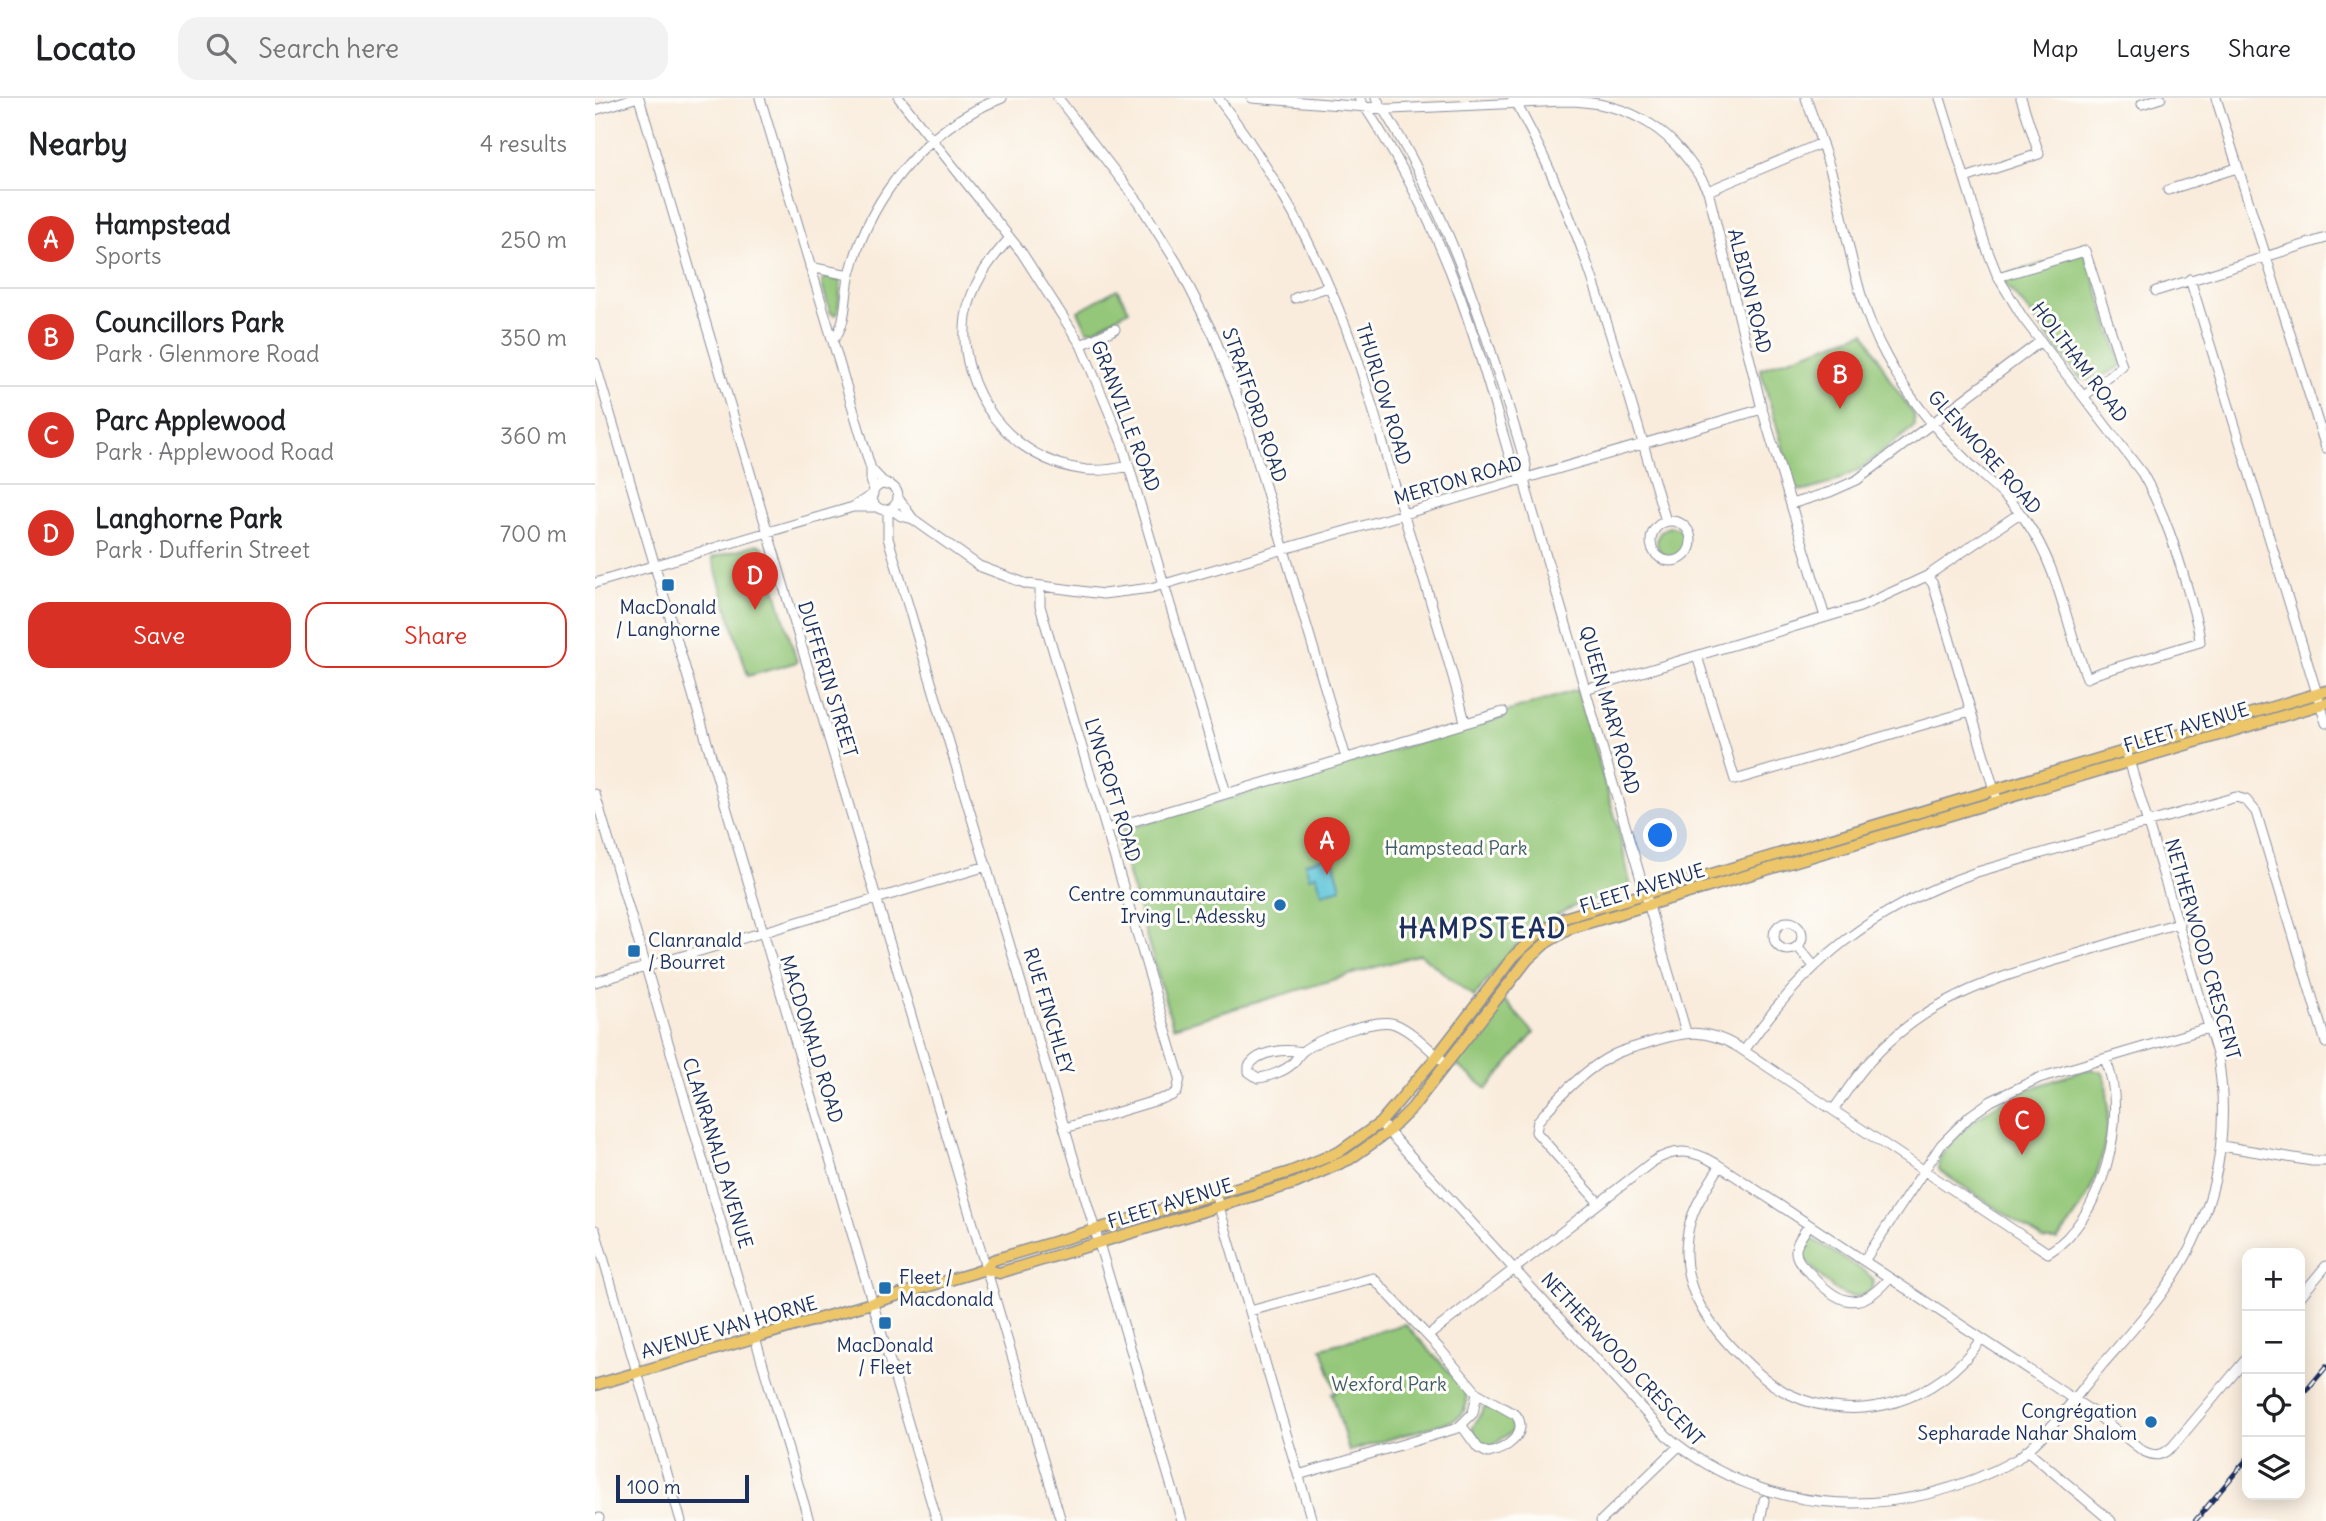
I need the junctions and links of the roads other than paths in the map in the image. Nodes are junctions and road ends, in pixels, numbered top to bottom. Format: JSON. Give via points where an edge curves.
{"nodes":[{"id":1,"x":637,"y":98,"type":"edge"},
{"id":2,"x":760,"y":98,"type":"edge"},
{"id":3,"x":898,"y":98,"type":"edge"},
{"id":4,"x":1002,"y":98,"type":"edge"},
{"id":5,"x":1058,"y":98,"type":"edge"},
{"id":6,"x":1218,"y":98,"type":"edge"},
{"id":7,"x":1252,"y":98,"type":"edge"},
{"id":8,"x":1359,"y":98,"type":"edge"},
{"id":9,"x":1376,"y":98,"type":"edge"},
{"id":10,"x":1806,"y":98,"type":"edge"},
{"id":11,"x":1940,"y":98,"type":"edge"},
{"id":12,"x":2021,"y":98,"type":"edge"},
{"id":13,"x":2161,"y":98,"type":"edge"},
{"id":14,"x":2216,"y":98,"type":"edge"},
{"id":15,"x":1515,"y":101,"type":"edge"},
{"id":16,"x":2142,"y":104,"type":"dead end"},
{"id":17,"x":1367,"y":109,"type":"junction"},
{"id":18,"x":1383,"y":109,"type":"junction"},
{"id":19,"x":595,"y":110,"type":"edge"},
{"id":20,"x":932,"y":140,"type":"junction"},
{"id":21,"x":1822,"y":144,"type":"junction"},
{"id":22,"x":2237,"y":168,"type":"junction"},
{"id":23,"x":1965,"y":178,"type":"junction"},
{"id":24,"x":2168,"y":190,"type":"dead end"},
{"id":25,"x":1708,"y":191,"type":"junction"},
{"id":26,"x":1010,"y":238,"type":"junction"},
{"id":27,"x":2326,"y":238,"type":"edge"},
{"id":28,"x":2267,"y":256,"type":"junction"},
{"id":29,"x":810,"y":267,"type":"junction"},
{"id":30,"x":849,"y":275,"type":"junction"},
{"id":31,"x":1467,"y":277,"type":"junction"},
{"id":32,"x":1999,"y":277,"type":"junction"},
{"id":33,"x":2190,"y":279,"type":"junction"},
{"id":34,"x":1454,"y":281,"type":"junction"},
{"id":35,"x":1328,"y":287,"type":"junction"},
{"id":36,"x":2156,"y":291,"type":"dead end"},
{"id":37,"x":1295,"y":298,"type":"dead end"},
{"id":38,"x":1115,"y":329,"type":"dead end"},
{"id":39,"x":833,"y":340,"type":"junction"},
{"id":40,"x":2041,"y":341,"type":"junction"},
{"id":41,"x":1081,"y":345,"type":"junction"},
{"id":42,"x":595,"y":363,"type":"edge"},
{"id":43,"x":2084,"y":396,"type":"junction"},
{"id":44,"x":1762,"y":409,"type":"junction"},
{"id":45,"x":1932,"y":424,"type":"junction"},
{"id":46,"x":1643,"y":444,"type":"junction"},
{"id":47,"x":2326,"y":448,"type":"edge"},
{"id":48,"x":1129,"y":466,"type":"junction"},
{"id":49,"x":871,"y":469,"type":"junction"},
{"id":50,"x":1524,"y":480,"type":"junction"},
{"id":51,"x":886,"y":485,"type":"junction"},
{"id":52,"x":874,"y":492,"type":"junction"},
{"id":53,"x":898,"y":498,"type":"junction"},
{"id":54,"x":1791,"y":504,"type":"junction"},
{"id":55,"x":853,"y":507,"type":"junction"},
{"id":56,"x":877,"y":507,"type":"junction"},
{"id":57,"x":890,"y":509,"type":"junction"},
{"id":58,"x":2020,"y":513,"type":"junction"},
{"id":59,"x":1403,"y":515,"type":"junction"},
{"id":60,"x":913,"y":519,"type":"junction"},
{"id":61,"x":1666,"y":521,"type":"junction"},
{"id":62,"x":767,"y":532,"type":"junction"},
{"id":63,"x":1284,"y":550,"type":"junction"},
{"id":64,"x":655,"y":566,"type":"junction"},
{"id":65,"x":1927,"y":576,"type":"junction"},
{"id":66,"x":595,"y":583,"type":"edge"},
{"id":67,"x":1164,"y":585,"type":"junction"},
{"id":68,"x":1040,"y":587,"type":"junction"},
{"id":69,"x":1825,"y":617,"type":"junction"},
{"id":70,"x":2200,"y":642,"type":"joint"},
{"id":71,"x":1697,"y":656,"type":"junction"},
{"id":72,"x":1585,"y":689,"type":"junction"},
{"id":73,"x":2322,"y":698,"type":"edge"},
{"id":74,"x":1970,"y":710,"type":"junction"},
{"id":75,"x":2279,"y":711,"type":"junction"},
{"id":76,"x":1503,"y":712,"type":"dead end"},
{"id":77,"x":1465,"y":722,"type":"junction"},
{"id":78,"x":2326,"y":723,"type":"edge"},
{"id":79,"x":2126,"y":751,"type":"junction"},
{"id":80,"x":1346,"y":758,"type":"junction"},
{"id":81,"x":2130,"y":763,"type":"junction"},
{"id":82,"x":1226,"y":793,"type":"junction"},
{"id":83,"x":595,"y":794,"type":"edge"},
{"id":84,"x":1995,"y":795,"type":"junction"},
{"id":85,"x":2149,"y":822,"type":"junction"},
{"id":86,"x":1107,"y":828,"type":"junction"},
{"id":87,"x":987,"y":866,"type":"junction"},
{"id":88,"x":1648,"y":898,"type":"junction"},
{"id":89,"x":876,"y":899,"type":"junction"},
{"id":90,"x":2179,"y":923,"type":"junction"},
{"id":91,"x":762,"y":933,"type":"junction"},
{"id":92,"x":1798,"y":947,"type":"dead end"},
{"id":93,"x":1814,"y":966,"type":"junction"},
{"id":94,"x":646,"y":967,"type":"junction"},
{"id":95,"x":595,"y":982,"type":"edge"},
{"id":96,"x":2211,"y":1027,"type":"junction"},
{"id":97,"x":1686,"y":1032,"type":"junction"},
{"id":98,"x":2326,"y":1043,"type":"edge"},
{"id":99,"x":1744,"y":1051,"type":"junction"},
{"id":100,"x":1302,"y":1052,"type":"junction"},
{"id":101,"x":2105,"y":1059,"type":"junction"},
{"id":102,"x":1442,"y":1060,"type":"junction"},
{"id":103,"x":1833,"y":1110,"type":"junction"},
{"id":104,"x":1065,"y":1128,"type":"junction"},
{"id":105,"x":1384,"y":1128,"type":"junction"},
{"id":106,"x":2222,"y":1146,"type":"junction"},
{"id":107,"x":2326,"y":1161,"type":"edge"},
{"id":108,"x":1720,"y":1166,"type":"junction"},
{"id":109,"x":1924,"y":1170,"type":"junction"},
{"id":110,"x":1217,"y":1201,"type":"junction"},
{"id":111,"x":1599,"y":1203,"type":"junction"},
{"id":112,"x":1809,"y":1225,"type":"junction"},
{"id":113,"x":595,"y":1230,"type":"edge"},
{"id":114,"x":1098,"y":1236,"type":"junction"},
{"id":115,"x":1864,"y":1261,"type":"junction"},
{"id":116,"x":2326,"y":1266,"type":"edge"},
{"id":117,"x":985,"y":1269,"type":"junction"},
{"id":118,"x":1513,"y":1269,"type":"junction"},
{"id":119,"x":1889,"y":1278,"type":"junction"},
{"id":120,"x":2305,"y":1291,"type":"edge"},
{"id":121,"x":872,"y":1303,"type":"junction"},
{"id":122,"x":1250,"y":1311,"type":"junction"},
{"id":123,"x":1428,"y":1336,"type":"junction"},
{"id":124,"x":755,"y":1338,"type":"junction"},
{"id":125,"x":1981,"y":1339,"type":"junction"},
{"id":126,"x":2242,"y":1364,"type":"edge"},
{"id":127,"x":638,"y":1372,"type":"junction"},
{"id":128,"x":595,"y":1385,"type":"edge"},
{"id":129,"x":1477,"y":1393,"type":"junction"},
{"id":130,"x":2073,"y":1399,"type":"junction"},
{"id":131,"x":1462,"y":1426,"type":"junction"},
{"id":132,"x":1678,"y":1447,"type":"junction"},
{"id":133,"x":2027,"y":1450,"type":"junction"},
{"id":134,"x":1298,"y":1475,"type":"junction"},
{"id":135,"x":1962,"y":1494,"type":"dead end"},
{"id":136,"x":1764,"y":1500,"type":"junction"},
{"id":137,"x":1775,"y":1504,"type":"dead end"},
{"id":138,"x":681,"y":1521,"type":"edge"},
{"id":139,"x":809,"y":1521,"type":"edge"},
{"id":140,"x":936,"y":1521,"type":"edge"},
{"id":141,"x":1061,"y":1521,"type":"edge"},
{"id":142,"x":1182,"y":1521,"type":"edge"},
{"id":143,"x":1312,"y":1521,"type":"edge"},
{"id":144,"x":1601,"y":1521,"type":"edge"},
{"id":145,"x":1760,"y":1521,"type":"edge"},
{"id":146,"x":2112,"y":1521,"type":"edge"}],
"edges":[{"from":1,"to":19,"type":"street"},
{"from":1,"to":62,"type":"street","name":"DUFFERIN STREET"},
{"from":2,"to":29,"type":"street"},
{"from":3,"to":20,"type":"street","name":"GRANVILLE ROAD"},
{"from":4,"to":20,"type":"street"},
{"from":5,"to":63,"type":"street","name":"STRATFORD ROAD","via":[[1124,181],[1189,285],[1231,378]]},
{"from":6,"to":35,"type":"street","name":"THURLOW ROAD","via":[[1268,170]]},
{"from":7,"to":17,"type":"street","name":"ALBION ROAD"},
{"from":8,"to":17,"type":"street","name":"QUEEN MARY ROAD"},
{"from":9,"to":18,"type":"street","name":"QUEEN MARY ROAD"},
{"from":10,"to":21,"type":"street","name":"GLENMORE ROAD"},
{"from":11,"to":23,"type":"street","name":"HOLTHAM ROAD"},
{"from":12,"to":23,"type":"street","via":[[2039,154]]},
{"from":13,"to":16,"type":"street"},
{"from":14,"to":22,"type":"street"},
{"from":15,"to":18,"type":"street","name":"ALBION ROAD"},
{"from":15,"to":25,"type":"street","name":"ALBION ROAD","via":[[1593,102],[1623,110],[1672,140]]},
{"from":15,"to":46,"type":"street","via":[[1580,241]]},
{"from":17,"to":18,"type":"street","name":"ALBION ROAD"},
{"from":17,"to":34,"type":"street","name":"QUEEN MARY ROAD","via":[[1418,200]]},
{"from":18,"to":31,"type":"street","name":"QUEEN MARY ROAD","via":[[1425,184]]},
{"from":20,"to":26,"type":"street","name":"GRANVILLE ROAD"},
{"from":20,"to":30,"type":"street","via":[[884,195]]},
{"from":21,"to":25,"type":"street"},
{"from":21,"to":45,"type":"street","name":"GLENMORE ROAD","via":[[1873,329],[1894,370]]},
{"from":22,"to":24,"type":"street"},
{"from":22,"to":28,"type":"street"},
{"from":23,"to":32,"type":"street","name":"HOLTHAM ROAD"},
{"from":25,"to":44,"type":"street","name":"ALBION ROAD"},
{"from":26,"to":41,"type":"street","name":"GRANVILLE ROAD","via":[[1041,278]]},
{"from":26,"to":48,"type":"street","via":[[981,275],[966,316],[968,359],[981,397],[1008,434],[1040,456],[1088,470]]},
{"from":27,"to":28,"type":"street"},
{"from":28,"to":33,"type":"street"},
{"from":28,"to":47,"type":"street"},
{"from":29,"to":30,"type":"street"},
{"from":29,"to":39,"type":"street"},
{"from":30,"to":39,"type":"street","via":[[840,332]]},
{"from":31,"to":34,"type":"street"},
{"from":31,"to":50,"type":"street","name":"QUEEN MARY ROAD","via":[[1526,465]]},
{"from":32,"to":40,"type":"street","name":"HOLTHAM ROAD"},
{"from":32,"to":43,"type":"street","via":[[2085,251],[2122,366]]},
{"from":33,"to":36,"type":"street"},
{"from":33,"to":73,"type":"street"},
{"from":34,"to":50,"type":"street","name":"QUEEN MARY ROAD","via":[[1513,468]]},
{"from":35,"to":37,"type":"street"},
{"from":35,"to":59,"type":"street","name":"THURLOW ROAD","via":[[1356,357]]},
{"from":38,"to":41,"type":"street"},
{"from":39,"to":49,"type":"street"},
{"from":40,"to":43,"type":"street","name":"HOLTHAM ROAD"},
{"from":40,"to":45,"type":"street"},
{"from":41,"to":48,"type":"street","name":"GRANVILLE ROAD"},
{"from":42,"to":64,"type":"street","name":"MACDONALD ROAD"},
{"from":43,"to":70,"type":"street","name":"HOLTHAM ROAD","via":[[2142,472],[2160,505]]},
{"from":44,"to":46,"type":"street","name":"MERTON ROAD"},
{"from":44,"to":54,"type":"street","name":"ALBION ROAD"},
{"from":45,"to":54,"type":"street","via":[[1857,480]]},
{"from":45,"to":58,"type":"street","name":"GLENMORE ROAD"},
{"from":46,"to":50,"type":"street","name":"MERTON ROAD"},
{"from":46,"to":61,"type":"street"},
{"from":48,"to":67,"type":"street","name":"GRANVILLE ROAD"},
{"from":49,"to":51,"type":"street"},
{"from":49,"to":52,"type":"street"},
{"from":50,"to":59,"type":"street","name":"MERTON ROAD"},
{"from":50,"to":72,"type":"street","name":"QUEEN MARY ROAD"},
{"from":51,"to":52,"type":"street"},
{"from":51,"to":53,"type":"street"},
{"from":52,"to":55,"type":"street"},
{"from":52,"to":56,"type":"street"},
{"from":53,"to":57,"type":"street"},
{"from":53,"to":60,"type":"street"},
{"from":54,"to":69,"type":"street","name":"ALBION ROAD"},
{"from":55,"to":56,"type":"street"},
{"from":55,"to":62,"type":"street"},
{"from":56,"to":57,"type":"street"},
{"from":57,"to":60,"type":"street"},
{"from":57,"to":87,"type":"street","name":"RUE FINCHLEY","via":[[888,538]]},
{"from":58,"to":65,"type":"street"},
{"from":58,"to":70,"type":"street","name":"GLENMORE ROAD","via":[[2054,574],[2087,678]]},
{"from":59,"to":63,"type":"street","name":"MERTON ROAD"},
{"from":59,"to":77,"type":"street","name":"THURLOW ROAD"},
{"from":60,"to":68,"type":"street","name":"MERTON ROAD","via":[[979,566]]},
{"from":61,"to":61,"type":"street","via":[[1652,534],[1652,547],[1660,558],[1679,559],[1689,551],[1692,537],[1685,526]]},
{"from":62,"to":64,"type":"street"},
{"from":62,"to":89,"type":"street","name":"DUFFERIN STREET"},
{"from":63,"to":67,"type":"street","name":"MERTON ROAD"},
{"from":63,"to":80,"type":"street","name":"STRATFORD ROAD"},
{"from":64,"to":66,"type":"street"},
{"from":64,"to":91,"type":"street","name":"MACDONALD ROAD"},
{"from":65,"to":69,"type":"street","via":[[1860,607]]},
{"from":65,"to":74,"type":"street"},
{"from":67,"to":68,"type":"street","name":"MERTON ROAD","via":[[1103,594]]},
{"from":67,"to":82,"type":"street","name":"GRANVILLE ROAD"},
{"from":68,"to":86,"type":"street","name":"LYNCROFT ROAD","via":[[1040,606]]},
{"from":69,"to":71,"type":"street"},
{"from":71,"to":72,"type":"street"},
{"from":71,"to":74,"type":"street","via":[[1735,780]]},
{"from":72,"to":88,"type":"street","name":"QUEEN MARY ROAD"},
{"from":73,"to":75,"type":"main road"},
{"from":73,"to":78,"type":"street"},
{"from":74,"to":84,"type":"street"},
{"from":75,"to":79,"type":"main road","name":"FLEET AVENUE"},
{"from":75,"to":81,"type":"main road","name":"FLEET AVENUE"},
{"from":76,"to":77,"type":"street"},
{"from":77,"to":80,"type":"street"},
{"from":79,"to":81,"type":"street","name":"NETHERWOOD CRESCENT"},
{"from":79,"to":84,"type":"main road","name":"FLEET AVENUE"},
{"from":80,"to":82,"type":"street"},
{"from":81,"to":84,"type":"main road","name":"FLEET AVENUE"},
{"from":81,"to":85,"type":"street","name":"NETHERWOOD CRESCENT"},
{"from":82,"to":86,"type":"street"},
{"from":83,"to":94,"type":"street","name":"CLANRANALD AVENUE"},
{"from":84,"to":88,"type":"main road","name":"FLEET AVENUE"},
{"from":85,"to":90,"type":"street","name":"NETHERWOOD CRESCENT"},
{"from":85,"to":93,"type":"street","via":[[1938,886],[1882,915]]},
{"from":85,"to":98,"type":"street","via":[[2229,798],[2241,798],[2253,807]]},
{"from":86,"to":104,"type":"street","name":"LYNCROFT ROAD","via":[[1180,1085],[1171,1097]]},
{"from":87,"to":89,"type":"street"},
{"from":87,"to":104,"type":"street","name":"RUE FINCHLEY"},
{"from":88,"to":97,"type":"street","name":"QUEEN MARY ROAD"},
{"from":88,"to":102,"type":"main road","name":"FLEET AVENUE","via":[[1564,918],[1539,933],[1514,956]]},
{"from":89,"to":91,"type":"street"},
{"from":89,"to":117,"type":"street","name":"DUFFERIN STREET"},
{"from":90,"to":96,"type":"street","name":"NETHERWOOD CRESCENT"},
{"from":90,"to":103,"type":"street","via":[[1958,994],[1884,1046]]},
{"from":91,"to":94,"type":"street"},
{"from":91,"to":121,"type":"street","name":"MACDONALD ROAD"},
{"from":92,"to":93,"type":"street"},
{"from":93,"to":99,"type":"street"},
{"from":94,"to":95,"type":"street"},
{"from":94,"to":124,"type":"street","name":"CLANRANALD AVENUE"},
{"from":96,"to":101,"type":"street"},
{"from":96,"to":106,"type":"street","name":"NETHERWOOD CRESCENT","via":[[2223,1090]]},
{"from":97,"to":99,"type":"street","via":[[1718,1037]]},
{"from":97,"to":111,"type":"street","via":[[1605,1059],[1538,1121],[1535,1132]]},
{"from":99,"to":103,"type":"street"},
{"from":100,"to":100,"type":"street","via":[[1285,1049],[1256,1059],[1249,1072],[1258,1078],[1290,1067]]},
{"from":100,"to":102,"type":"street","via":[[1325,1039],[1388,1022]]},
{"from":101,"to":109,"type":"street","via":[[2039,1078],[1991,1101],[1941,1144]]},
{"from":101,"to":109,"type":"street","via":[[2113,1093],[2111,1150],[2093,1201],[2058,1248],[2048,1254]]},
{"from":102,"to":105,"type":"main road","name":"FLEET AVENUE"},
{"from":103,"to":109,"type":"street"},
{"from":104,"to":114,"type":"street","name":"RUE FINCHLEY"},
{"from":105,"to":110,"type":"main road","name":"FLEET AVENUE","via":[[1315,1164]]},
{"from":105,"to":118,"type":"street","name":"NETHERWOOD CRESCENT"},
{"from":106,"to":107,"type":"street"},
{"from":106,"to":130,"type":"street","name":"NETHERWOOD CRESCENT","via":[[2208,1206],[2180,1266]]},
{"from":108,"to":111,"type":"street","via":[[1693,1152],[1669,1153]]},
{"from":108,"to":112,"type":"street"},
{"from":108,"to":125,"type":"street","via":[[1691,1218],[1686,1251],[1689,1285],[1705,1316],[1752,1368],[1773,1384],[1801,1399],[1828,1406],[1891,1404],[1914,1397],[1941,1380]]},
{"from":109,"to":115,"type":"street"},
{"from":110,"to":114,"type":"main road","name":"FLEET AVENUE"},
{"from":110,"to":122,"type":"street"},
{"from":111,"to":118,"type":"street"},
{"from":112,"to":115,"type":"street"},
{"from":112,"to":119,"type":"street","via":[[1798,1242],[1797,1255],[1835,1296],[1852,1301],[1869,1298]]},
{"from":113,"to":127,"type":"street"},
{"from":114,"to":117,"type":"main road","name":"FLEET AVENUE","via":[[993,1260]]},
{"from":114,"to":142,"type":"street","name":"RUE FINCHLEY"},
{"from":115,"to":119,"type":"street"},
{"from":116,"to":120,"type":"street"},
{"from":117,"to":121,"type":"main road","name":"FLEET AVENUE"},
{"from":117,"to":141,"type":"street","name":"DUFFERIN STREET"},
{"from":118,"to":123,"type":"street"},
{"from":118,"to":132,"type":"street","name":"NETHERWOOD CRESCENT"},
{"from":119,"to":125,"type":"street"},
{"from":121,"to":124,"type":"main road","name":"AVENUE VAN HORNE"},
{"from":121,"to":140,"type":"street","name":"MACDONALD ROAD"},
{"from":122,"to":123,"type":"street","via":[[1373,1278]]},
{"from":122,"to":134,"type":"street"},
{"from":123,"to":129,"type":"street"},
{"from":124,"to":127,"type":"main road","name":"AVENUE VAN HORNE"},
{"from":124,"to":139,"type":"street","name":"CLANRANALD AVENUE"},
{"from":125,"to":130,"type":"street"},
{"from":126,"to":130,"type":"street","via":[[2173,1446],[2160,1455],[2143,1451]]},
{"from":127,"to":128,"type":"main road","name":"AVENUE VAN HORNE"},
{"from":127,"to":138,"type":"street"},
{"from":129,"to":131,"type":"street","via":[[1473,1413]]},
{"from":129,"to":131,"type":"street","via":[[1516,1415],[1521,1430],[1488,1453],[1478,1448]]},
{"from":130,"to":133,"type":"street","name":"NETHERWOOD CRESCENT"},
{"from":131,"to":134,"type":"street"},
{"from":132,"to":136,"type":"street","name":"NETHERWOOD CRESCENT","via":[[1719,1477]]},
{"from":132,"to":144,"type":"street"},
{"from":133,"to":135,"type":"street","name":"NETHERWOOD CRESCENT"},
{"from":133,"to":146,"type":"street"},
{"from":134,"to":143,"type":"street"},
{"from":136,"to":137,"type":"street","name":"NETHERWOOD CRESCENT"},
{"from":136,"to":145,"type":"street"}]}
